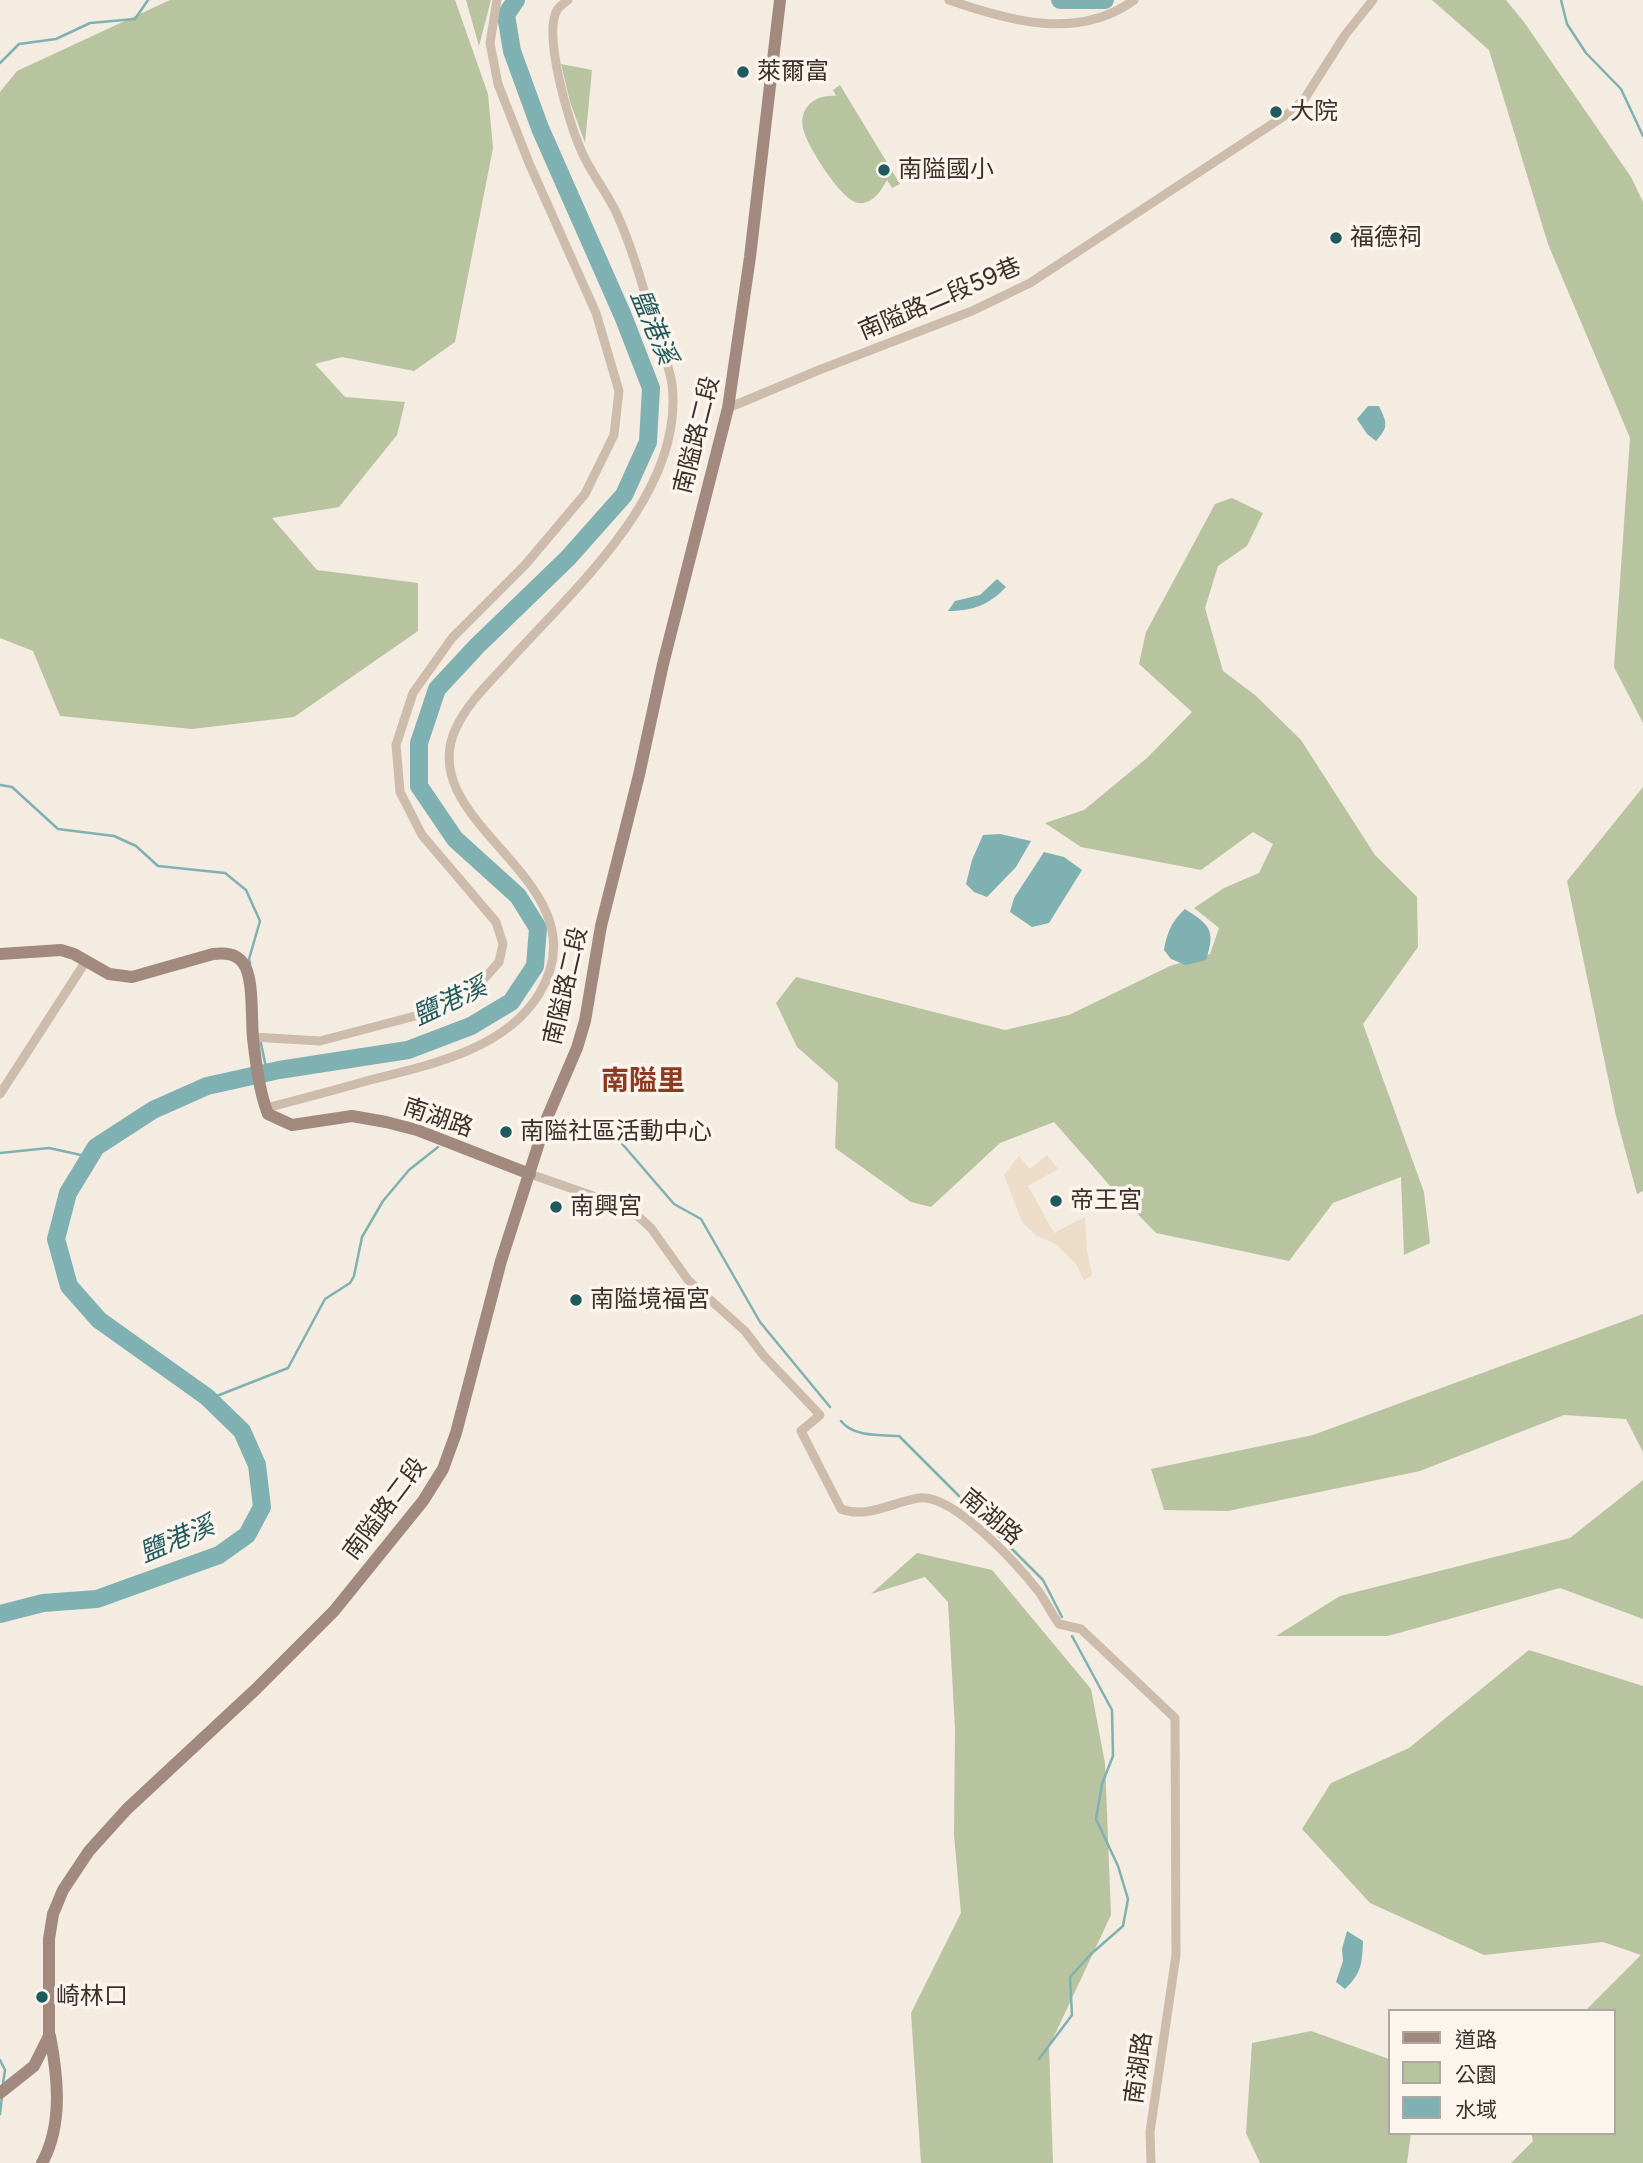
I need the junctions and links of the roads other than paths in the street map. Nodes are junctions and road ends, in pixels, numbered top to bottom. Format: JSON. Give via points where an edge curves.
{"nodes":[{"id":1,"x":497,"y":0,"type":"edge"},
{"id":2,"x":568,"y":0,"type":"edge"},
{"id":3,"x":780,"y":0,"type":"edge"},
{"id":4,"x":949,"y":0,"type":"edge"},
{"id":5,"x":1134,"y":0,"type":"edge"},
{"id":6,"x":1373,"y":0,"type":"edge"},
{"id":7,"x":728,"y":408,"type":"junction"},
{"id":8,"x":0,"y":954,"type":"edge"},
{"id":9,"x":86,"y":961,"type":"junction"},
{"id":10,"x":253,"y":1037,"type":"junction"},
{"id":11,"x":0,"y":1094,"type":"edge"},
{"id":12,"x":266,"y":1108,"type":"junction"},
{"id":13,"x":530,"y":1174,"type":"junction"},
{"id":14,"x":50,"y":2036,"type":"junction"},
{"id":15,"x":0,"y":2093,"type":"edge"},
{"id":16,"x":42,"y":2163,"type":"edge"},
{"id":17,"x":1151,"y":2163,"type":"edge"}],
"edges":[{"from":1,"to":10,"type":"street","via":[[490,43],[498,84],[596,313],[618,391],[614,435],[585,494],[525,565],[452,638],[413,693],[396,745],[400,792],[422,835],[496,922],[503,944],[499,962],[483,980],[438,1010],[320,1041]]},
{"from":2,"to":12,"type":"street","via":[[557,11],[552,37],[562,89],[580,149],[616,212],[639,274],[672,383],[671,433],[649,491],[624,532],[477,696],[455,729],[450,772],[461,798],[538,895],[552,925],[554,951],[548,978],[519,1019],[474,1047],[445,1060]]},
{"from":3,"to":7,"type":"street","name":"南隘路二段"},
{"from":4,"to":5,"type":"street","via":[[1015,20],[1049,24],[1098,19]]},
{"from":6,"to":7,"type":"street","name":"南隘路二段59巷","via":[[1292,111],[1076,254],[1002,297]]},
{"from":7,"to":13,"type":"street","name":"南隘路二段","via":[[601,926],[585,1021]]},
{"from":8,"to":9,"type":"street","via":[[61,950]]},
{"from":9,"to":10,"type":"street","via":[[109,974],[132,977],[214,954],[236,956],[249,976]]},
{"from":9,"to":11,"type":"street"},
{"from":10,"to":12,"type":"street"},
{"from":12,"to":13,"type":"street","name":"南湖路","via":[[268,1114],[292,1125],[352,1116],[417,1130]]},
{"from":13,"to":14,"type":"street","name":"南隘路二段","via":[[443,1469],[423,1501],[334,1611],[89,1851],[53,1914]]},
{"from":13,"to":17,"type":"street","name":"南湖路","via":[[622,1206],[651,1228],[688,1280],[745,1331],[820,1415],[801,1431],[841,1509],[853,1514],[919,1498],[932,1498],[954,1508],[1019,1569],[1059,1624],[1081,1629],[1175,1718],[1177,1955],[1150,2132]]},
{"from":14,"to":15,"type":"street","via":[[23,2076]]},
{"from":14,"to":16,"type":"street","name":"南隘路二段","via":[[57,2089],[50,2145]]}]}
